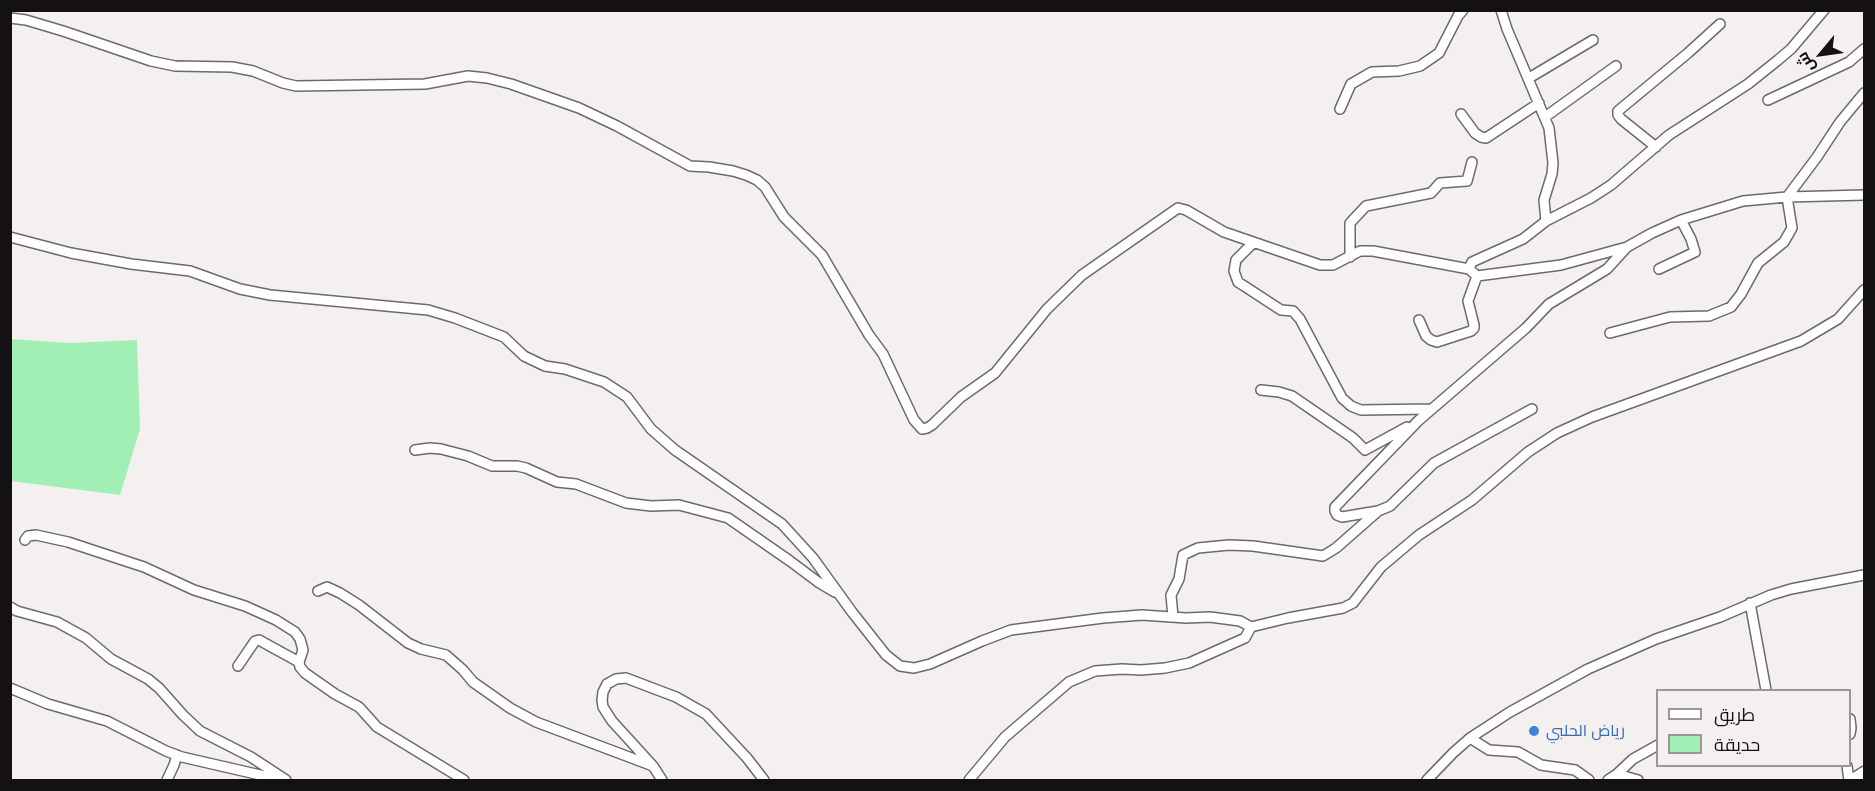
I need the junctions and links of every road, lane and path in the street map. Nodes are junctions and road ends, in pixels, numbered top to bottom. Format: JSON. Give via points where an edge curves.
{"nodes":[{"id":1,"x":1463,"y":10,"type":"edge"},
{"id":2,"x":1501,"y":10,"type":"edge"},
{"id":3,"x":1824,"y":10,"type":"edge"},
{"id":4,"x":10,"y":18,"type":"edge"},
{"id":5,"x":1720,"y":24,"type":"dead end"},
{"id":6,"x":1593,"y":40,"type":"dead end"},
{"id":7,"x":1864,"y":49,"type":"edge"},
{"id":8,"x":1616,"y":66,"type":"dead end"},
{"id":9,"x":1529,"y":78,"type":"junction"},
{"id":10,"x":1864,"y":93,"type":"edge"},
{"id":11,"x":1767,"y":100,"type":"dead end"},
{"id":12,"x":1539,"y":103,"type":"junction"},
{"id":13,"x":1340,"y":109,"type":"dead end"},
{"id":14,"x":1461,"y":114,"type":"dead end"},
{"id":15,"x":1545,"y":117,"type":"junction"},
{"id":16,"x":1656,"y":147,"type":"junction"},
{"id":17,"x":1472,"y":162,"type":"dead end"},
{"id":18,"x":1864,"y":195,"type":"edge"},
{"id":19,"x":1787,"y":197,"type":"junction"},
{"id":20,"x":1681,"y":220,"type":"junction"},
{"id":21,"x":1546,"y":221,"type":"junction"},
{"id":22,"x":10,"y":237,"type":"edge"},
{"id":23,"x":1253,"y":243,"type":"junction"},
{"id":24,"x":1627,"y":247,"type":"junction"},
{"id":25,"x":1350,"y":257,"type":"junction"},
{"id":26,"x":1469,"y":269,"type":"junction"},
{"id":27,"x":1659,"y":269,"type":"dead end"},
{"id":28,"x":1478,"y":276,"type":"junction"},
{"id":29,"x":1864,"y":290,"type":"edge"},
{"id":30,"x":1419,"y":320,"type":"dead end"},
{"id":31,"x":1610,"y":333,"type":"dead end"},
{"id":32,"x":1261,"y":390,"type":"dead end"},
{"id":33,"x":1432,"y":409,"type":"junction"},
{"id":34,"x":1532,"y":409,"type":"dead end"},
{"id":35,"x":1418,"y":421,"type":"junction"},
{"id":36,"x":415,"y":450,"type":"dead end"},
{"id":37,"x":1378,"y":511,"type":"junction"},
{"id":38,"x":25,"y":540,"type":"dead end"},
{"id":39,"x":1864,"y":575,"type":"edge"},
{"id":40,"x":318,"y":591,"type":"dead end"},
{"id":41,"x":839,"y":595,"type":"junction"},
{"id":42,"x":1750,"y":603,"type":"junction"},
{"id":43,"x":10,"y":607,"type":"edge"},
{"id":44,"x":1173,"y":617,"type":"junction"},
{"id":45,"x":1251,"y":627,"type":"junction"},
{"id":46,"x":299,"y":662,"type":"junction"},
{"id":47,"x":238,"y":666,"type":"dead end"},
{"id":48,"x":10,"y":688,"type":"edge"},
{"id":49,"x":1766,"y":689,"type":"edge"},
{"id":50,"x":1470,"y":738,"type":"junction"},
{"id":51,"x":1656,"y":746,"type":"edge"},
{"id":52,"x":177,"y":755,"type":"junction"},
{"id":53,"x":653,"y":766,"type":"junction"},
{"id":54,"x":1864,"y":773,"type":"edge"},
{"id":55,"x":1617,"y":774,"type":"junction"},
{"id":56,"x":167,"y":780,"type":"edge"},
{"id":57,"x":284,"y":780,"type":"edge"},
{"id":58,"x":464,"y":780,"type":"edge"},
{"id":59,"x":662,"y":780,"type":"edge"},
{"id":60,"x":764,"y":780,"type":"edge"},
{"id":61,"x":969,"y":780,"type":"edge"},
{"id":62,"x":1427,"y":780,"type":"edge"},
{"id":63,"x":1588,"y":780,"type":"edge"},
{"id":64,"x":1608,"y":780,"type":"edge"},
{"id":65,"x":1638,"y":780,"type":"edge"},
{"id":66,"x":1851,"y":780,"type":"edge"}],
"edges":[{"from":1,"to":13,"type":"street","via":[[1439,53],[1420,66],[1372,72],[1351,84]]},
{"from":2,"to":9,"type":"street"},
{"from":3,"to":16,"type":"street","via":[[1778,60]]},
{"from":4,"to":23,"type":"street","via":[[63,31],[151,61],[253,70],[296,86],[425,84],[468,76],[493,79],[579,108],[690,166],[746,175],[765,187],[784,217],[822,255],[883,354],[922,429],[995,373],[1047,309],[1082,275],[1178,208]]},
{"from":5,"to":16,"type":"street","via":[[1618,111],[1621,119]]},
{"from":6,"to":9,"type":"street"},
{"from":7,"to":11,"type":"street","via":[[1849,62]]},
{"from":8,"to":15,"type":"street"},
{"from":9,"to":12,"type":"street"},
{"from":10,"to":19,"type":"street"},
{"from":12,"to":14,"type":"street","via":[[1486,138],[1475,133]]},
{"from":12,"to":15,"type":"street"},
{"from":15,"to":21,"type":"street","via":[[1553,163],[1544,200]]},
{"from":16,"to":21,"type":"street","via":[[1611,185]]},
{"from":17,"to":25,"type":"street","via":[[1467,181],[1440,183],[1431,193],[1366,206],[1350,223]]},
{"from":18,"to":19,"type":"street"},
{"from":19,"to":20,"type":"street","via":[[1743,201]]},
{"from":19,"to":31,"type":"street","via":[[1791,228],[1784,242],[1758,263],[1731,307],[1709,316],[1670,317]]},
{"from":20,"to":24,"type":"street"},
{"from":20,"to":27,"type":"street","via":[[1695,252]]},
{"from":21,"to":26,"type":"street","via":[[1523,239],[1472,262]]},
{"from":22,"to":41,"type":"street","via":[[71,253],[190,271],[270,295],[428,310],[504,337],[524,356],[545,366],[598,380],[627,397],[668,445],[782,524]]},
{"from":23,"to":25,"type":"street","via":[[1320,265],[1333,265]]},
{"from":23,"to":33,"type":"street","via":[[1236,260],[1238,282],[1281,310],[1293,310],[1342,398],[1361,411]]},
{"from":24,"to":28,"type":"street","via":[[1561,265]]},
{"from":24,"to":33,"type":"street","via":[[1607,269],[1549,304]]},
{"from":25,"to":26,"type":"street","via":[[1360,251],[1373,251]]},
{"from":26,"to":28,"type":"street"},
{"from":28,"to":30,"type":"street","via":[[1468,301],[1474,325],[1471,331],[1437,342],[1426,336]]},
{"from":29,"to":45,"type":"street","via":[[1838,319],[1801,341],[1557,433],[1528,452],[1472,500],[1419,535],[1381,567],[1353,603]]},
{"from":32,"to":35,"type":"street","via":[[1292,396],[1365,450]]},
{"from":33,"to":35,"type":"street"},
{"from":34,"to":37,"type":"street","via":[[1434,463],[1395,502]]},
{"from":35,"to":37,"type":"street","via":[[1335,511],[1342,517]]},
{"from":36,"to":41,"type":"street","via":[[441,449],[492,465],[526,468],[626,503],[679,505],[728,518]]},
{"from":37,"to":44,"type":"street","via":[[1323,556],[1229,545],[1198,548],[1183,555],[1179,579],[1171,595]]},
{"from":38,"to":46,"type":"street","via":[[36,534],[68,542],[255,610],[295,632],[302,645]]},
{"from":39,"to":42,"type":"street","via":[[1791,589]]},
{"from":40,"to":53,"type":"street","via":[[327,587],[340,593],[408,643],[446,655],[473,682],[510,708]]},
{"from":41,"to":44,"type":"street","via":[[886,655],[900,666],[914,668],[1011,630],[1122,616]]},
{"from":42,"to":49,"type":"street"},
{"from":42,"to":50,"type":"street","via":[[1588,669]]},
{"from":43,"to":57,"type":"street","via":[[57,622],[86,638],[111,659],[148,679],[200,731],[251,757]]},
{"from":44,"to":45,"type":"street","via":[[1240,621]]},
{"from":45,"to":61,"type":"street","via":[[1245,638],[1189,663],[1157,669],[1095,671],[1069,682],[1005,737]]},
{"from":46,"to":47,"type":"street","via":[[259,640]]},
{"from":46,"to":58,"type":"street","via":[[305,674],[359,707],[377,728]]},
{"from":48,"to":52,"type":"street","via":[[107,721]]},
{"from":50,"to":62,"type":"street"},
{"from":50,"to":63,"type":"street","via":[[1493,752],[1518,752],[1541,765],[1575,770]]},
{"from":51,"to":55,"type":"street"},
{"from":52,"to":56,"type":"street"},
{"from":52,"to":57,"type":"street"},
{"from":53,"to":59,"type":"street"},
{"from":53,"to":60,"type":"street","via":[[603,707],[603,692],[616,679],[626,678],[676,697],[706,714]]},
{"from":54,"to":66,"type":"street"},
{"from":55,"to":64,"type":"street"},
{"from":55,"to":65,"type":"street"}]}
